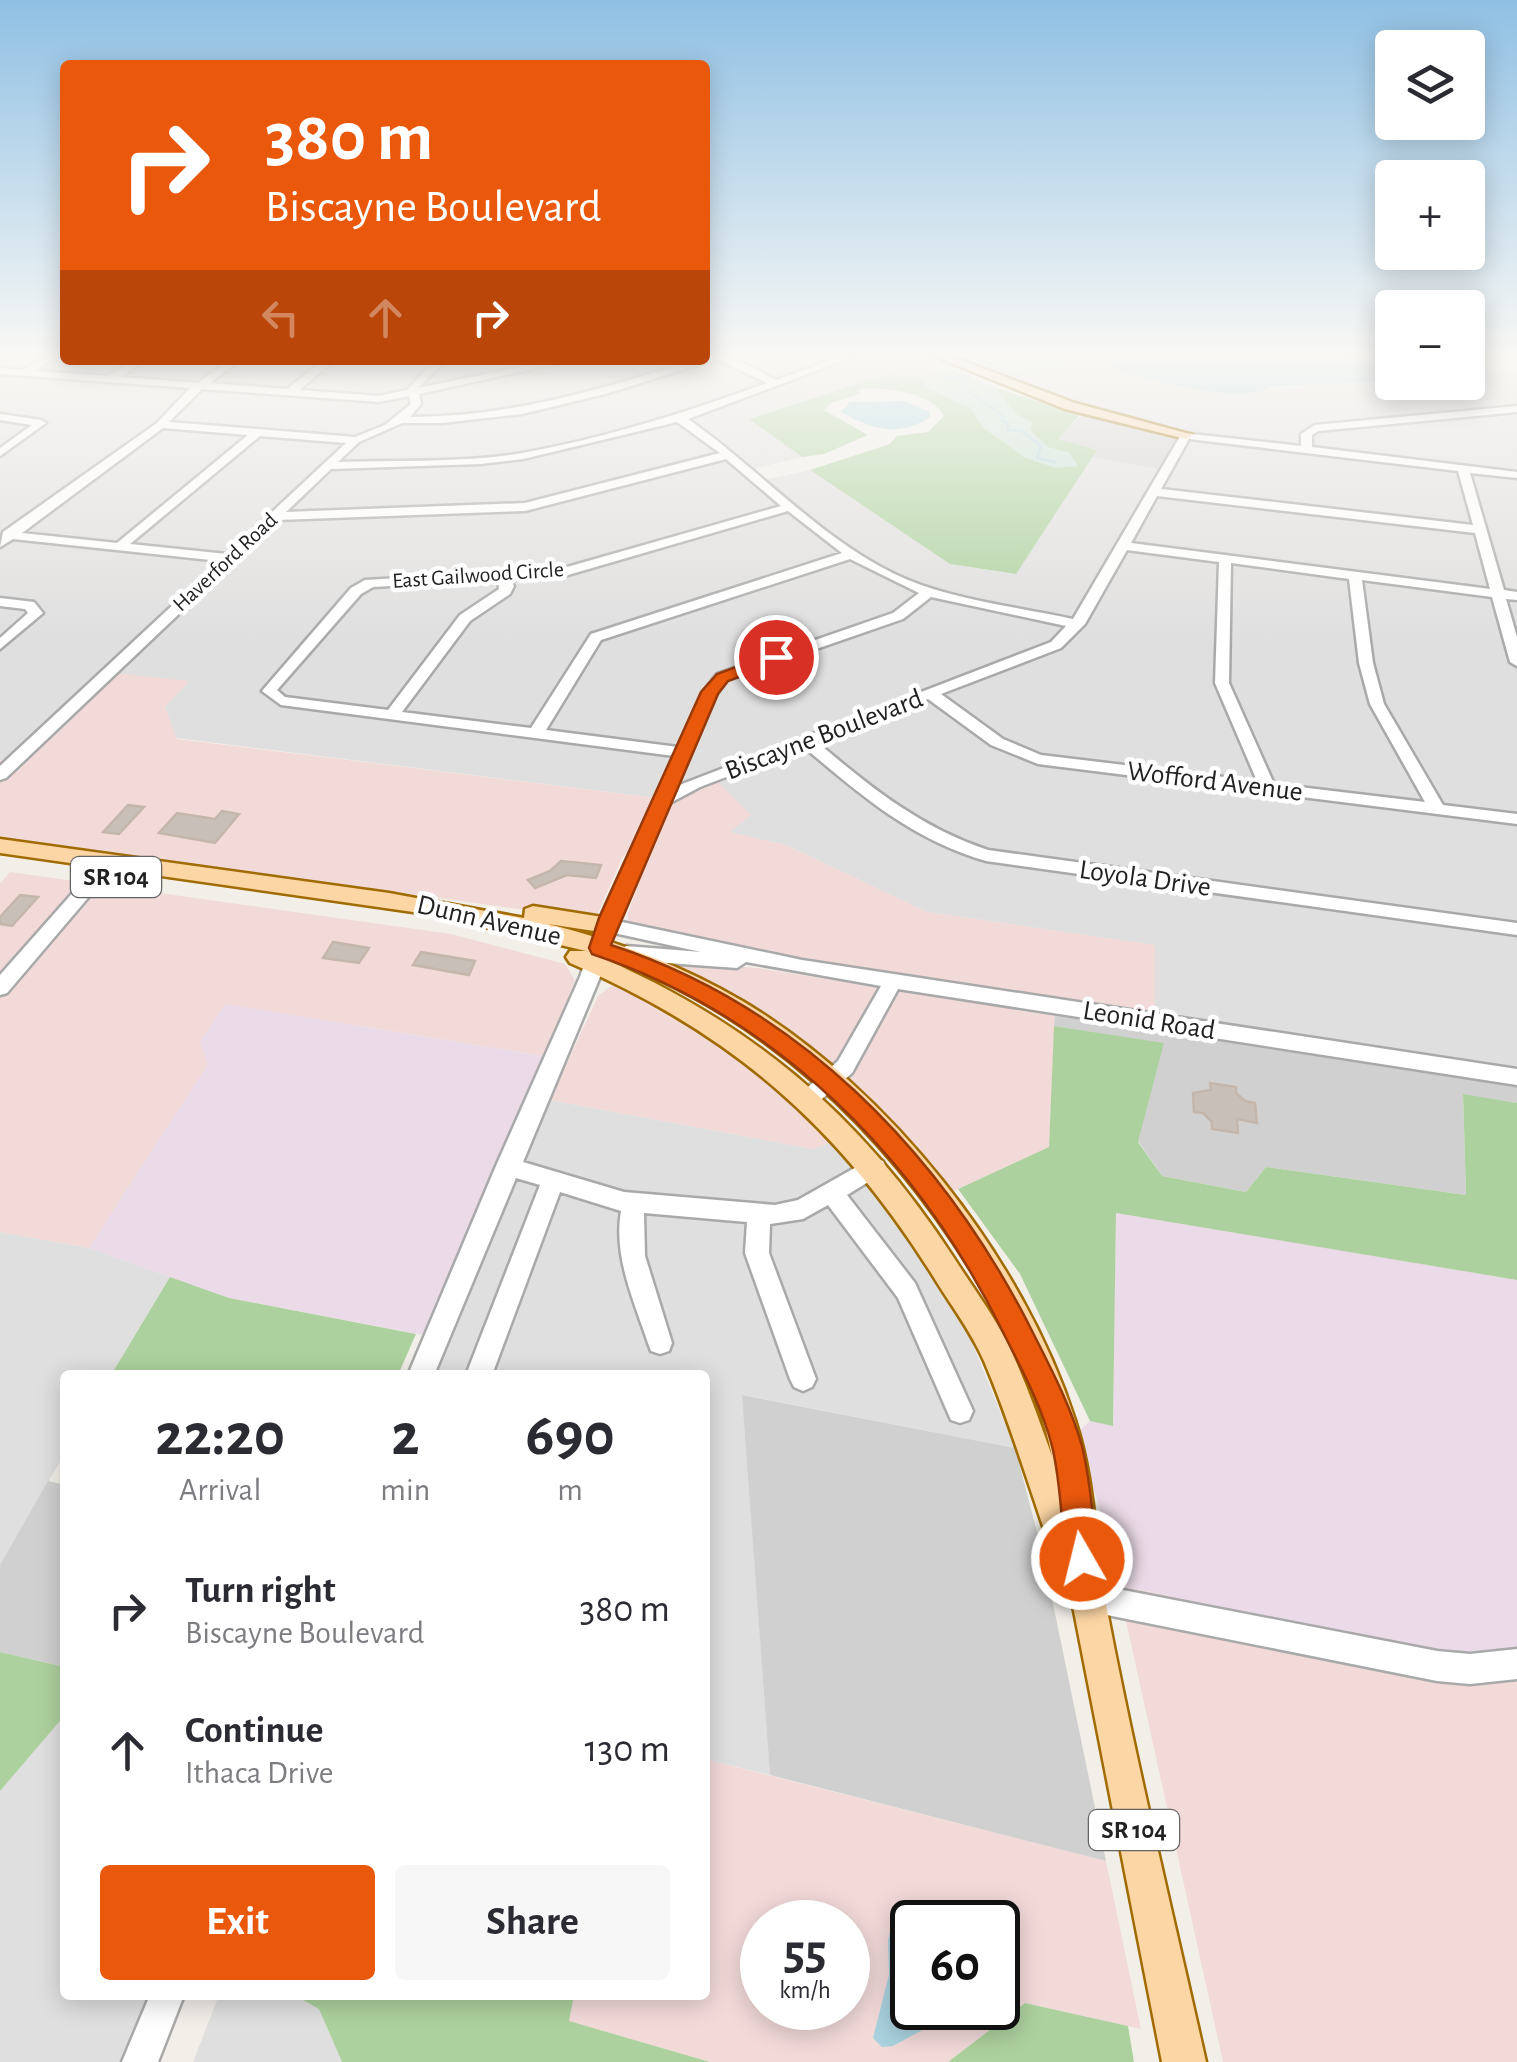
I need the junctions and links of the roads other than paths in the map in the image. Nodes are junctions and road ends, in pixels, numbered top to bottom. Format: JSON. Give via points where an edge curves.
{"nodes":[{"id":1,"x":125,"y":451,"type":"edge"},
{"id":2,"x":235,"y":451,"type":"edge"},
{"id":3,"x":343,"y":451,"type":"edge"},
{"id":4,"x":539,"y":451,"type":"edge"},
{"id":5,"x":727,"y":451,"type":"edge"},
{"id":6,"x":1177,"y":451,"type":"edge"},
{"id":7,"x":1301,"y":451,"type":"edge"},
{"id":8,"x":1307,"y":452,"type":"joint"},
{"id":9,"x":731,"y":454,"type":"junction"},
{"id":10,"x":327,"y":466,"type":"junction"},
{"id":11,"x":1463,"y":469,"type":"junction"},
{"id":12,"x":1517,"y":475,"type":"edge"},
{"id":13,"x":1154,"y":492,"type":"junction"},
{"id":14,"x":790,"y":508,"type":"junction"},
{"id":15,"x":274,"y":516,"type":"junction"},
{"id":16,"x":1480,"y":530,"type":"junction"},
{"id":17,"x":4,"y":538,"type":"edge"},
{"id":18,"x":1124,"y":546,"type":"junction"},
{"id":19,"x":119,"y":547,"type":"junction"},
{"id":20,"x":854,"y":553,"type":"junction"},
{"id":21,"x":230,"y":558,"type":"junction"},
{"id":22,"x":1225,"y":559,"type":"junction"},
{"id":23,"x":1354,"y":576,"type":"junction"},
{"id":24,"x":504,"y":584,"type":"junction"},
{"id":25,"x":930,"y":591,"type":"junction"},
{"id":26,"x":1497,"y":594,"type":"junction"},
{"id":27,"x":1517,"y":596,"type":"edge"},
{"id":28,"x":0,"y":602,"type":"edge"},
{"id":29,"x":1078,"y":624,"type":"junction"},
{"id":30,"x":0,"y":645,"type":"edge"},
{"id":31,"x":1517,"y":662,"type":"edge"},
{"id":32,"x":932,"y":694,"type":"junction"},
{"id":33,"x":392,"y":716,"type":"junction"},
{"id":34,"x":536,"y":733,"type":"junction"},
{"id":35,"x":807,"y":742,"type":"junction"},
{"id":36,"x":684,"y":752,"type":"junction"},
{"id":37,"x":0,"y":776,"type":"edge"},
{"id":38,"x":1268,"y":788,"type":"junction"},
{"id":39,"x":663,"y":800,"type":"junction"},
{"id":40,"x":1438,"y":810,"type":"junction"},
{"id":41,"x":1517,"y":819,"type":"edge"},
{"id":42,"x":0,"y":846,"type":"edge"},
{"id":43,"x":0,"y":861,"type":"edge"},
{"id":44,"x":149,"y":867,"type":"junction"},
{"id":45,"x":98,"y":875,"type":"junction"},
{"id":46,"x":352,"y":895,"type":"junction"},
{"id":47,"x":294,"y":902,"type":"junction"},
{"id":48,"x":398,"y":911,"type":"junction"},
{"id":49,"x":1517,"y":930,"type":"edge"},
{"id":50,"x":600,"y":946,"type":"junction"},
{"id":51,"x":893,"y":981,"type":"junction"},
{"id":52,"x":0,"y":988,"type":"edge"},
{"id":53,"x":1517,"y":1078,"type":"edge"},
{"id":54,"x":819,"y":1089,"type":"junction"},
{"id":55,"x":507,"y":1166,"type":"junction"},
{"id":56,"x":874,"y":1167,"type":"junction"},
{"id":57,"x":552,"y":1180,"type":"junction"},
{"id":58,"x":832,"y":1192,"type":"junction"},
{"id":59,"x":634,"y":1203,"type":"junction"},
{"id":60,"x":759,"y":1213,"type":"junction"},
{"id":61,"x":970,"y":1244,"type":"junction"},
{"id":62,"x":938,"y":1256,"type":"junction"},
{"id":63,"x":660,"y":1343,"type":"dead end"},
{"id":64,"x":423,"y":1370,"type":"edge"},
{"id":65,"x":481,"y":1370,"type":"edge"},
{"id":66,"x":804,"y":1378,"type":"dead end"},
{"id":67,"x":960,"y":1410,"type":"dead end"},
{"id":68,"x":1087,"y":1597,"type":"junction"},
{"id":69,"x":1517,"y":1664,"type":"edge"},
{"id":70,"x":165,"y":2000,"type":"edge"},
{"id":71,"x":140,"y":2062,"type":"edge"},
{"id":72,"x":1184,"y":2062,"type":"edge"}],
"edges":[{"from":1,"to":17,"type":"street"},
{"from":2,"to":19,"type":"street"},
{"from":3,"to":10,"type":"street","name":"Haverford Road"},
{"from":4,"to":10,"type":"street"},
{"from":5,"to":9,"type":"street"},
{"from":6,"to":13,"type":"street","name":"Biscayne Boulevard"},
{"from":7,"to":8,"type":"street"},
{"from":8,"to":11,"type":"street"},
{"from":9,"to":14,"type":"street"},
{"from":9,"to":15,"type":"street","via":[[516,508]]},
{"from":10,"to":15,"type":"street","name":"Haverford Road"},
{"from":11,"to":12,"type":"street"},
{"from":11,"to":16,"type":"street"},
{"from":13,"to":16,"type":"street"},
{"from":13,"to":18,"type":"street","name":"Biscayne Boulevard"},
{"from":14,"to":20,"type":"street"},
{"from":14,"to":24,"type":"street","name":"East Gailwood Circle"},
{"from":15,"to":21,"type":"street","name":"Haverford Road"},
{"from":16,"to":26,"type":"street"},
{"from":17,"to":19,"type":"street"},
{"from":18,"to":22,"type":"street"},
{"from":18,"to":29,"type":"street","name":"Biscayne Boulevard"},
{"from":19,"to":21,"type":"street"},
{"from":20,"to":25,"type":"street"},
{"from":20,"to":34,"type":"street","via":[[596,637]]},
{"from":21,"to":37,"type":"street","name":"Haverford Road"},
{"from":22,"to":23,"type":"street"},
{"from":22,"to":38,"type":"street","via":[[1222,683]]},
{"from":23,"to":26,"type":"street"},
{"from":23,"to":40,"type":"street","via":[[1377,704]]},
{"from":24,"to":33,"type":"street","via":[[466,618]]},
{"from":24,"to":33,"type":"street","name":"East Gailwood Circle","via":[[364,585],[270,694]]},
{"from":25,"to":29,"type":"street"},
{"from":25,"to":36,"type":"street","via":[[898,616],[722,677]]},
{"from":26,"to":27,"type":"street"},
{"from":26,"to":31,"type":"street"},
{"from":28,"to":30,"type":"street","via":[[29,605],[36,613]]},
{"from":29,"to":32,"type":"street","name":"Biscayne Boulevard","via":[[1048,649]]},
{"from":32,"to":35,"type":"street","name":"Biscayne Boulevard"},
{"from":32,"to":38,"type":"street","name":"Wofford Avenue","via":[[997,742],[1038,759]]},
{"from":33,"to":34,"type":"street"},
{"from":34,"to":36,"type":"street"},
{"from":35,"to":39,"type":"street","name":"Biscayne Boulevard"},
{"from":35,"to":49,"type":"street","name":"Loyola Drive","via":[[898,818],[1006,860]]},
{"from":36,"to":39,"type":"street"},
{"from":38,"to":40,"type":"street","name":"Wofford Avenue"},
{"from":39,"to":50,"type":"street"},
{"from":40,"to":41,"type":"street","name":"Wofford Avenue"},
{"from":42,"to":44,"type":"main road","name":"Dunn Avenue","number":"SR 104"},
{"from":43,"to":45,"type":"main road","name":"Dunn Avenue","number":"SR 104"},
{"from":44,"to":45,"type":"main road"},
{"from":44,"to":46,"type":"main road","name":"Dunn Avenue","number":"SR 104"},
{"from":45,"to":47,"type":"main road","name":"Dunn Avenue","number":"SR 104"},
{"from":45,"to":52,"type":"street"},
{"from":46,"to":47,"type":"main road"},
{"from":46,"to":48,"type":"main road","name":"Dunn Avenue","number":"SR 104"},
{"from":47,"to":48,"type":"main road","name":"Dunn Avenue","number":"SR 104"},
{"from":48,"to":50,"type":"main road","name":"Dunn Avenue","number":"SR 104","via":[[501,934]]},
{"from":48,"to":50,"type":"main road","via":[[413,898]]},
{"from":50,"to":51,"type":"street","name":"Leonid Road","via":[[646,957],[782,963]]},
{"from":50,"to":54,"type":"main road","name":"Dunn Avenue","number":"SR 104"},
{"from":50,"to":55,"type":"street"},
{"from":51,"to":53,"type":"street","name":"Leonid Road"},
{"from":51,"to":54,"type":"street","via":[[845,1067]]},
{"from":54,"to":56,"type":"main road","name":"Dunn Avenue","number":"SR 104"},
{"from":54,"to":61,"type":"main road","name":"Dunn Avenue","number":"SR 104","via":[[891,1140]]},
{"from":55,"to":57,"type":"street"},
{"from":55,"to":64,"type":"street"},
{"from":56,"to":58,"type":"street"},
{"from":56,"to":62,"type":"main road","name":"Dunn Avenue","number":"SR 104"},
{"from":57,"to":59,"type":"street"},
{"from":57,"to":65,"type":"street"},
{"from":58,"to":60,"type":"street","via":[[793,1212]]},
{"from":58,"to":67,"type":"street","via":[[908,1291]]},
{"from":59,"to":60,"type":"street"},
{"from":59,"to":63,"type":"street","via":[[631,1249]]},
{"from":60,"to":66,"type":"street","via":[[757,1254]]},
{"from":61,"to":62,"type":"main road"},
{"from":61,"to":68,"type":"main road","name":"Dunn Avenue","number":"SR 104","via":[[1014,1320],[1067,1446]]},
{"from":62,"to":68,"type":"main road","name":"Dunn Avenue","number":"SR 104","via":[[996,1354]]},
{"from":68,"to":69,"type":"street","via":[[1437,1666]]},
{"from":68,"to":72,"type":"main road","name":"Dunn Avenue","number":"SR 104"},
{"from":70,"to":71,"type":"street"}]}
